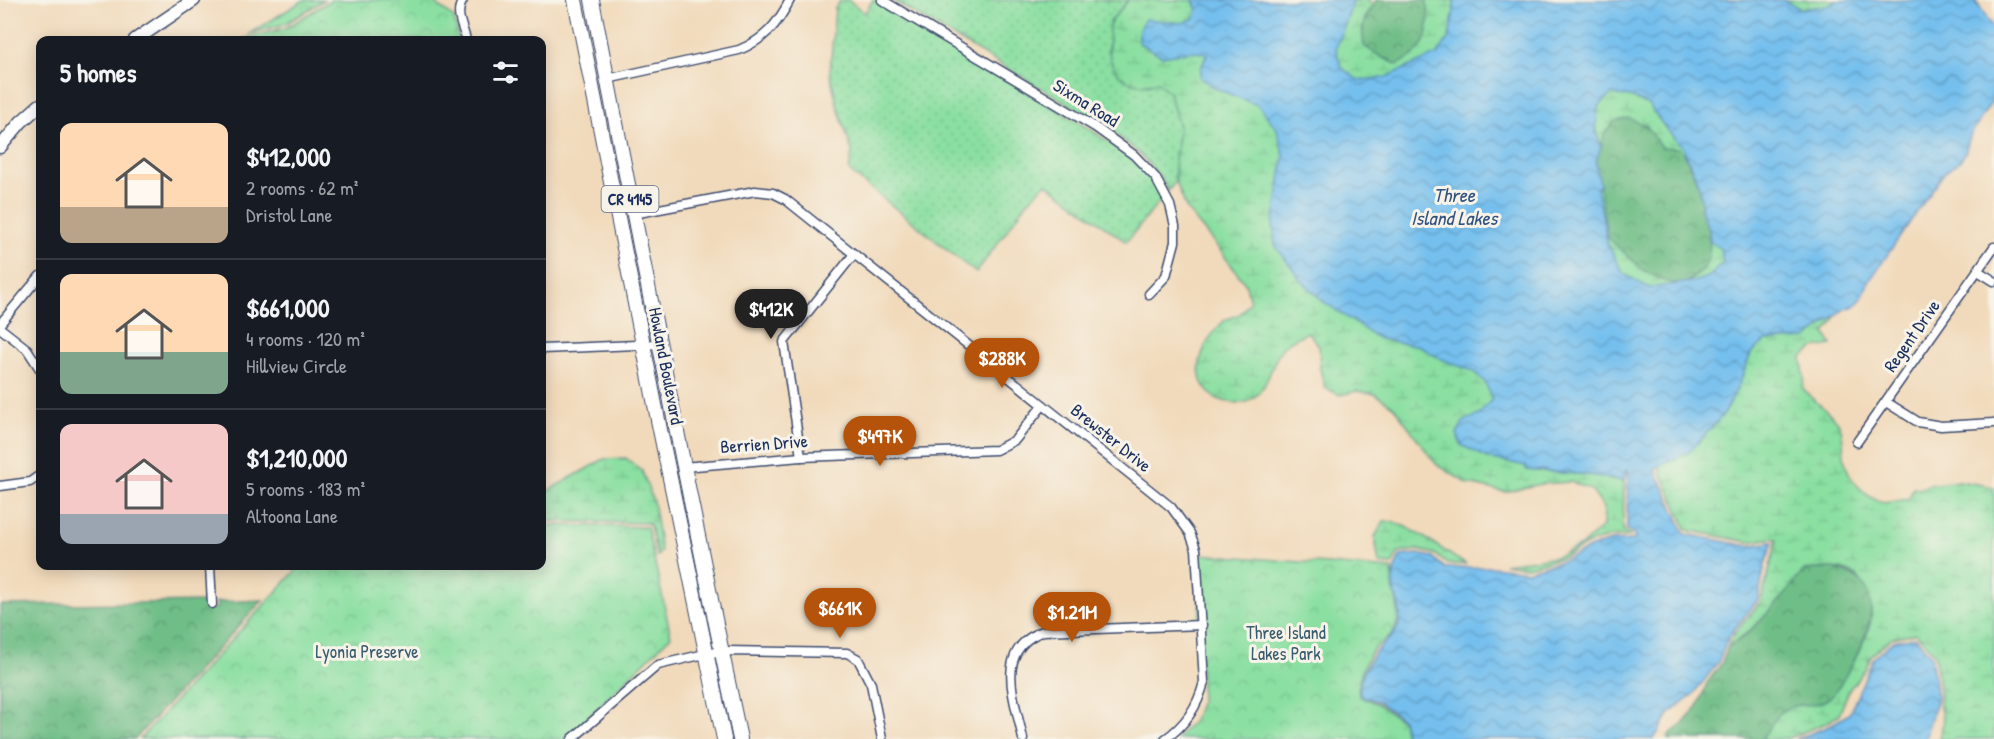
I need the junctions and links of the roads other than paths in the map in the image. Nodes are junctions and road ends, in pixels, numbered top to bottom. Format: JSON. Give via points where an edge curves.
{"nodes":[{"id":1,"x":463,"y":0,"type":"edge"},
{"id":2,"x":575,"y":0,"type":"edge"},
{"id":3,"x":592,"y":0,"type":"edge"},
{"id":4,"x":790,"y":0,"type":"edge"},
{"id":5,"x":882,"y":0,"type":"edge"},
{"id":6,"x":190,"y":1,"type":"edge"},
{"id":7,"x":141,"y":36,"type":"edge"},
{"id":8,"x":464,"y":36,"type":"edge"},
{"id":9,"x":607,"y":79,"type":"junction"},
{"id":10,"x":36,"y":109,"type":"edge"},
{"id":11,"x":0,"y":147,"type":"edge"},
{"id":12,"x":633,"y":214,"type":"junction"},
{"id":13,"x":1994,"y":247,"type":"edge"},
{"id":14,"x":854,"y":254,"type":"junction"},
{"id":15,"x":1978,"y":271,"type":"junction"},
{"id":16,"x":36,"y":281,"type":"edge"},
{"id":17,"x":1994,"y":281,"type":"edge"},
{"id":18,"x":1149,"y":294,"type":"dead end"},
{"id":19,"x":0,"y":326,"type":"edge"},
{"id":20,"x":660,"y":344,"type":"junction"},
{"id":21,"x":644,"y":345,"type":"junction"},
{"id":22,"x":546,"y":349,"type":"edge"},
{"id":23,"x":36,"y":363,"type":"edge"},
{"id":24,"x":1886,"y":402,"type":"junction"},
{"id":25,"x":1043,"y":405,"type":"junction"},
{"id":26,"x":1994,"y":423,"type":"edge"},
{"id":27,"x":1857,"y":442,"type":"dead end"},
{"id":28,"x":801,"y":457,"type":"junction"},
{"id":29,"x":683,"y":467,"type":"junction"},
{"id":30,"x":36,"y":478,"type":"edge"},
{"id":31,"x":0,"y":486,"type":"edge"},
{"id":32,"x":210,"y":570,"type":"edge"},
{"id":33,"x":212,"y":604,"type":"dead end"},
{"id":34,"x":1202,"y":625,"type":"junction"},
{"id":35,"x":721,"y":652,"type":"junction"},
{"id":36,"x":705,"y":654,"type":"junction"},
{"id":37,"x":572,"y":739,"type":"edge"},
{"id":38,"x":724,"y":739,"type":"edge"},
{"id":39,"x":740,"y":739,"type":"edge"},
{"id":40,"x":882,"y":739,"type":"edge"},
{"id":41,"x":1023,"y":739,"type":"edge"},
{"id":42,"x":1165,"y":739,"type":"edge"}],
"edges":[{"from":1,"to":8,"type":"street","via":[[459,13]]},
{"from":2,"to":21,"type":"main road","name":"Howland Boulevard","number":"CR 4145"},
{"from":3,"to":9,"type":"main road","name":"Howland Boulevard","number":"CR 4145"},
{"from":4,"to":9,"type":"street","via":[[776,24],[753,44]]},
{"from":5,"to":18,"type":"street","name":"Sixma Road","via":[[1095,127],[1134,155],[1155,177],[1170,205],[1175,242],[1166,276]]},
{"from":6,"to":7,"type":"main road"},
{"from":9,"to":12,"type":"main road","name":"Howland Boulevard","number":"CR 4145"},
{"from":10,"to":11,"type":"main road"},
{"from":12,"to":14,"type":"street","name":"Brewster Drive","via":[[755,190],[773,193]]},
{"from":12,"to":20,"type":"main road","name":"Howland Boulevard","number":"CR 4145"},
{"from":13,"to":15,"type":"street","name":"Regent Drive"},
{"from":14,"to":25,"type":"street","name":"Brewster Drive"},
{"from":14,"to":28,"type":"street","via":[[784,342]]},
{"from":15,"to":17,"type":"street"},
{"from":15,"to":24,"type":"street","name":"Regent Drive"},
{"from":16,"to":19,"type":"street"},
{"from":19,"to":23,"type":"street"},
{"from":20,"to":21,"type":"street"},
{"from":20,"to":29,"type":"main road","name":"Howland Boulevard","number":"CR 4145"},
{"from":21,"to":22,"type":"street"},
{"from":21,"to":36,"type":"main road","name":"Howland Boulevard","number":"CR 4145"},
{"from":24,"to":26,"type":"street","via":[[1918,422],[1941,426]]},
{"from":24,"to":27,"type":"street","name":"Regent Drive"},
{"from":25,"to":28,"type":"street","name":"Berrien Drive","via":[[1015,440],[996,450]]},
{"from":25,"to":34,"type":"street","name":"Brewster Drive","via":[[1180,517],[1196,549]]},
{"from":28,"to":29,"type":"street","name":"Berrien Drive"},
{"from":29,"to":35,"type":"main road","name":"Howland Boulevard","number":"CR 4145"},
{"from":30,"to":31,"type":"street"},
{"from":32,"to":33,"type":"street"},
{"from":34,"to":41,"type":"street","via":[[1043,631],[1032,635],[1018,648],[1011,663],[1010,677]]},
{"from":34,"to":42,"type":"street","name":"Brewster Drive","via":[[1204,682],[1200,698],[1180,728]]},
{"from":35,"to":36,"type":"street"},
{"from":35,"to":39,"type":"main road","name":"Howland Boulevard","number":"CR 4145"},
{"from":35,"to":40,"type":"street","via":[[846,653],[858,659],[871,684]]},
{"from":36,"to":37,"type":"street","via":[[658,665]]},
{"from":36,"to":38,"type":"main road","name":"Howland Boulevard","number":"CR 4145"}]}
